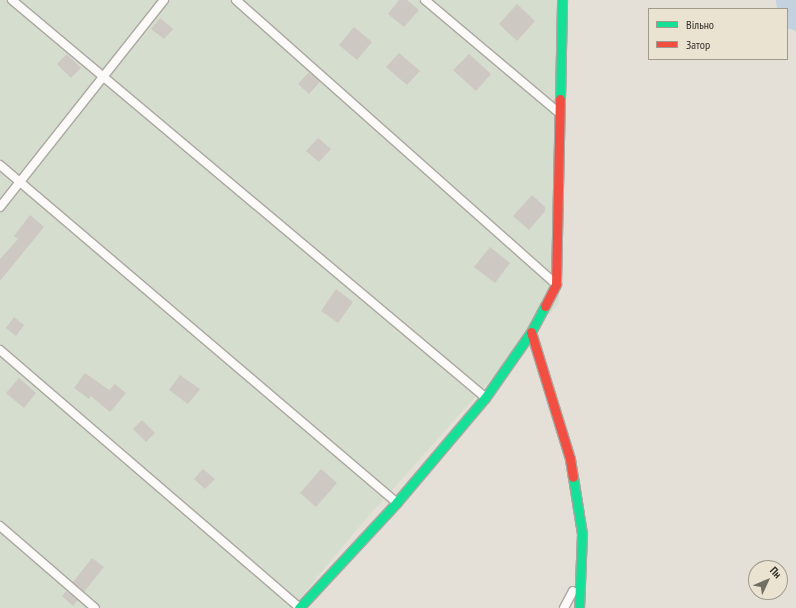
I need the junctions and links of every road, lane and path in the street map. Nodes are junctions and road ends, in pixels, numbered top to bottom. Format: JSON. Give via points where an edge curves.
{"nodes":[{"id":1,"x":12,"y":0,"type":"edge"},
{"id":2,"x":164,"y":0,"type":"edge"},
{"id":3,"x":236,"y":0,"type":"edge"},
{"id":4,"x":425,"y":0,"type":"edge"},
{"id":5,"x":562,"y":0,"type":"edge"},
{"id":6,"x":105,"y":77,"type":"junction"},
{"id":7,"x":560,"y":114,"type":"junction"},
{"id":8,"x":0,"y":165,"type":"edge"},
{"id":9,"x":21,"y":183,"type":"junction"},
{"id":10,"x":0,"y":207,"type":"edge"},
{"id":11,"x":556,"y":284,"type":"junction"},
{"id":12,"x":531,"y":332,"type":"junction"},
{"id":13,"x":0,"y":350,"type":"edge"},
{"id":14,"x":485,"y":398,"type":"junction"},
{"id":15,"x":397,"y":502,"type":"junction"},
{"id":16,"x":0,"y":526,"type":"edge"},
{"id":17,"x":579,"y":580,"type":"junction"},
{"id":18,"x":95,"y":608,"type":"edge"},
{"id":19,"x":299,"y":608,"type":"edge"},
{"id":20,"x":564,"y":608,"type":"edge"},
{"id":21,"x":579,"y":608,"type":"edge"}],
"edges":[{"from":1,"to":6,"type":"lane"},
{"from":2,"to":6,"type":"lane"},
{"from":3,"to":11,"type":"lane"},
{"from":4,"to":7,"type":"lane"},
{"from":5,"to":7,"type":"street"},
{"from":6,"to":9,"type":"lane"},
{"from":6,"to":14,"type":"lane"},
{"from":7,"to":11,"type":"street"},
{"from":8,"to":9,"type":"lane"},
{"from":9,"to":10,"type":"lane"},
{"from":9,"to":15,"type":"lane"},
{"from":11,"to":12,"type":"street"},
{"from":12,"to":14,"type":"street"},
{"from":12,"to":17,"type":"street","via":[[570,459],[582,534]]},
{"from":13,"to":19,"type":"lane"},
{"from":14,"to":15,"type":"street"},
{"from":15,"to":19,"type":"street"},
{"from":16,"to":18,"type":"lane"},
{"from":17,"to":20,"type":"lane"},
{"from":17,"to":21,"type":"street"}]}
